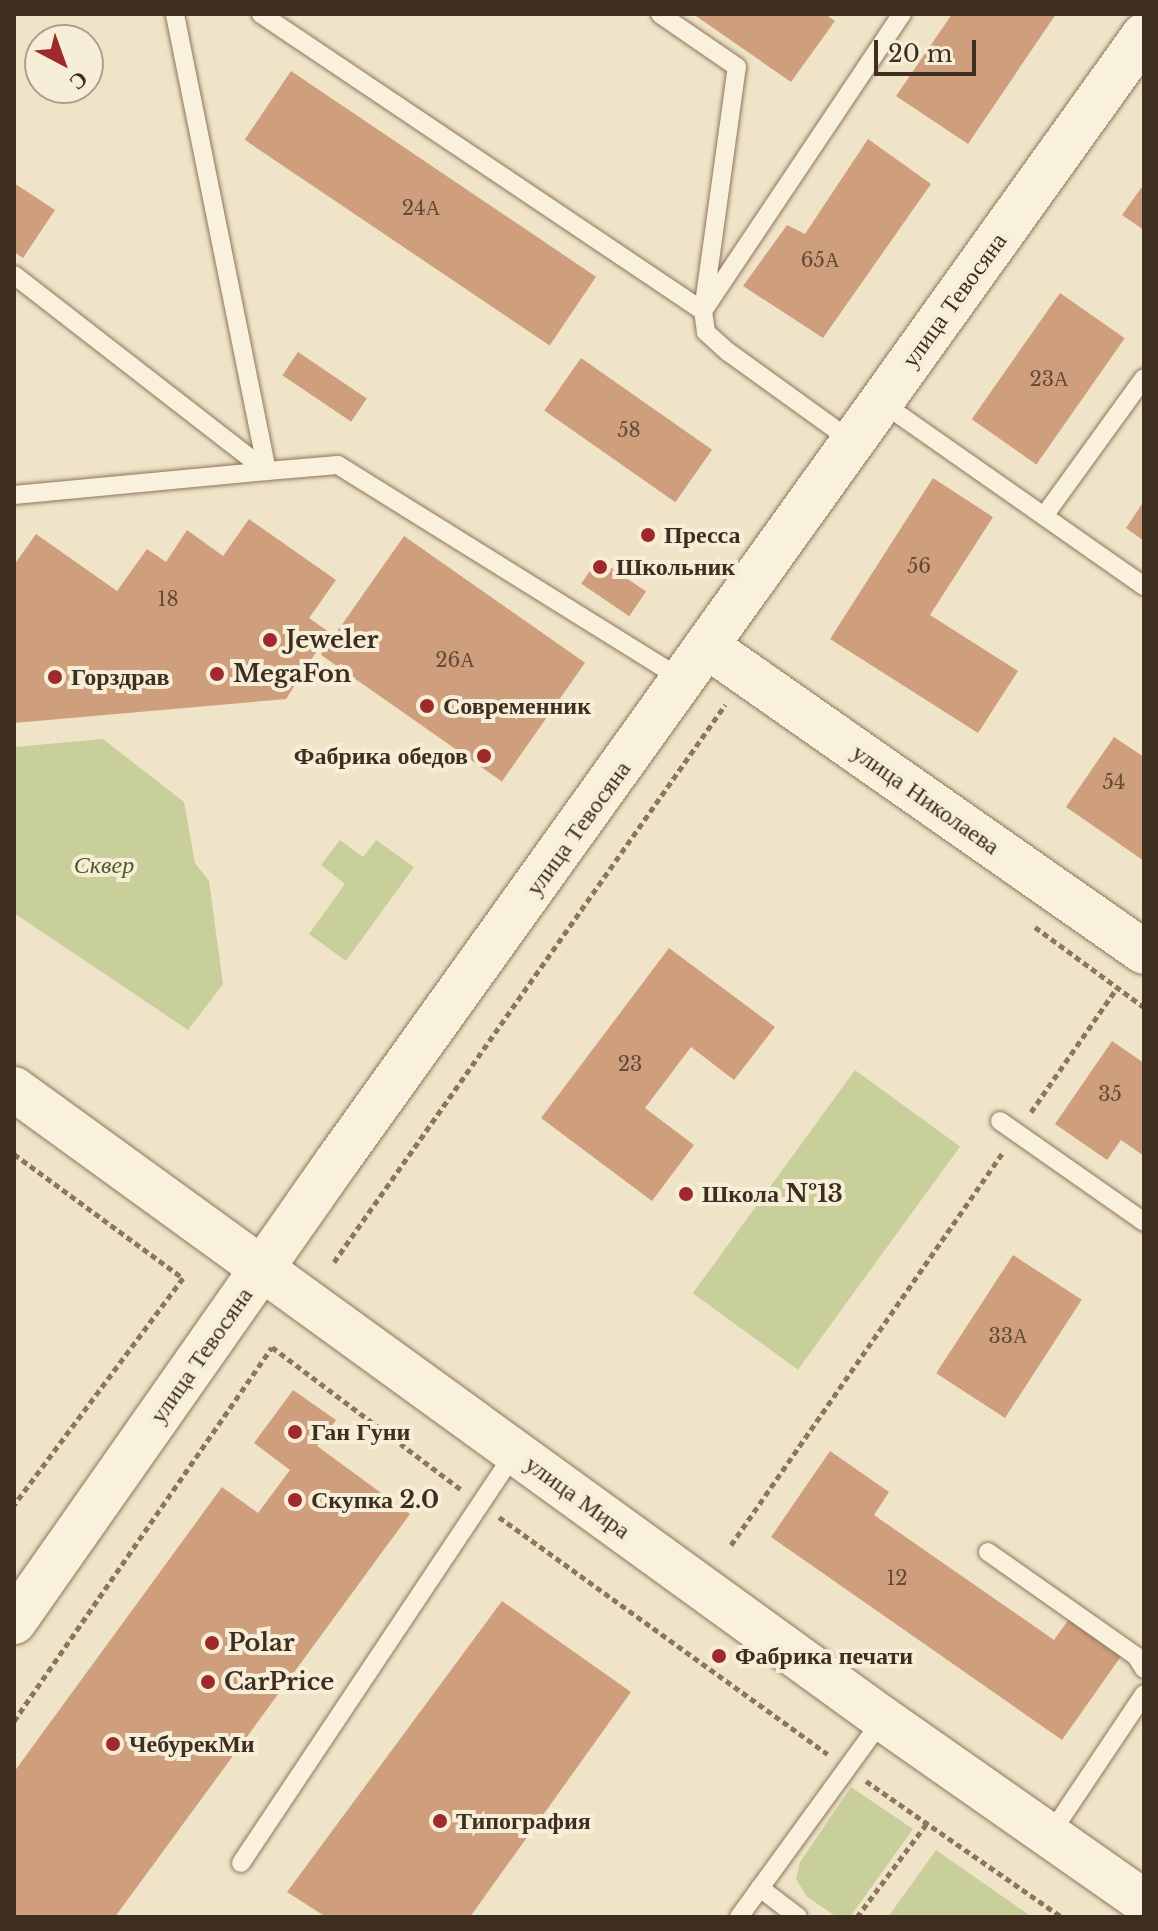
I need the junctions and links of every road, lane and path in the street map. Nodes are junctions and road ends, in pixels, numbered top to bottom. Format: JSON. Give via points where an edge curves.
{"nodes":[{"id":1,"x":175,"y":14,"type":"edge"},
{"id":2,"x":261,"y":14,"type":"edge"},
{"id":3,"x":660,"y":14,"type":"edge"},
{"id":4,"x":902,"y":14,"type":"edge"},
{"id":5,"x":1144,"y":35,"type":"edge"},
{"id":6,"x":14,"y":275,"type":"edge"},
{"id":7,"x":703,"y":311,"type":"junction"},
{"id":8,"x":1144,"y":378,"type":"edge"},
{"id":9,"x":881,"y":402,"type":"junction"},
{"id":10,"x":853,"y":442,"type":"junction"},
{"id":11,"x":267,"y":471,"type":"junction"},
{"id":12,"x":14,"y":495,"type":"edge"},
{"id":13,"x":1044,"y":516,"type":"junction"},
{"id":14,"x":1144,"y":586,"type":"edge"},
{"id":15,"x":696,"y":664,"type":"junction"},
{"id":16,"x":728,"y":701,"type":"dead end"},
{"id":17,"x":1144,"y":952,"type":"edge"},
{"id":18,"x":1117,"y":988,"type":"dead end"},
{"id":19,"x":19,"y":1103,"type":"edge"},
{"id":20,"x":1000,"y":1121,"type":"dead end"},
{"id":21,"x":1016,"y":1133,"type":"junction"},
{"id":22,"x":14,"y":1154,"type":"edge"},
{"id":23,"x":1144,"y":1222,"type":"edge"},
{"id":24,"x":334,"y":1262,"type":"dead end"},
{"id":25,"x":261,"y":1268,"type":"junction"},
{"id":26,"x":515,"y":1452,"type":"junction"},
{"id":27,"x":481,"y":1504,"type":"junction"},
{"id":28,"x":14,"y":1505,"type":"edge"},
{"id":29,"x":731,"y":1545,"type":"dead end"},
{"id":30,"x":988,"y":1552,"type":"dead end"},
{"id":31,"x":14,"y":1622,"type":"edge"},
{"id":32,"x":1144,"y":1669,"type":"edge"},
{"id":33,"x":1144,"y":1694,"type":"edge"},
{"id":34,"x":883,"y":1719,"type":"junction"},
{"id":35,"x":14,"y":1721,"type":"edge"},
{"id":36,"x":847,"y":1767,"type":"junction"},
{"id":37,"x":927,"y":1823,"type":"junction"},
{"id":38,"x":1049,"y":1836,"type":"junction"},
{"id":39,"x":241,"y":1863,"type":"dead end"},
{"id":40,"x":760,"y":1888,"type":"junction"},
{"id":41,"x":1144,"y":1902,"type":"edge"},
{"id":42,"x":796,"y":1915,"type":"edge"},
{"id":43,"x":739,"y":1917,"type":"edge"},
{"id":44,"x":857,"y":1917,"type":"edge"},
{"id":45,"x":1062,"y":1917,"type":"edge"}],
"edges":[{"from":1,"to":11,"type":"lane"},
{"from":2,"to":7,"type":"lane"},
{"from":3,"to":7,"type":"lane","via":[[737,67]]},
{"from":4,"to":7,"type":"lane"},
{"from":5,"to":9,"type":"main road","name":"улица Тевосяна"},
{"from":6,"to":11,"type":"lane"},
{"from":7,"to":10,"type":"lane","via":[[706,332],[728,352]]},
{"from":8,"to":13,"type":"lane"},
{"from":9,"to":10,"type":"main road","name":"улица Тевосяна"},
{"from":9,"to":13,"type":"lane"},
{"from":10,"to":15,"type":"main road","name":"улица Тевосяна"},
{"from":11,"to":12,"type":"lane"},
{"from":11,"to":15,"type":"lane","via":[[338,465]]},
{"from":13,"to":14,"type":"lane"},
{"from":15,"to":17,"type":"main road","name":"улица Николаева"},
{"from":15,"to":25,"type":"main road","name":"улица Тевосяна"},
{"from":16,"to":24,"type":"path"},
{"from":18,"to":21,"type":"path"},
{"from":19,"to":25,"type":"main road","name":"улица Мира"},
{"from":20,"to":21,"type":"lane"},
{"from":21,"to":23,"type":"lane"},
{"from":21,"to":29,"type":"path"},
{"from":22,"to":28,"type":"path","via":[[183,1278]]},
{"from":25,"to":26,"type":"main road","name":"улица Мира"},
{"from":25,"to":31,"type":"main road","name":"улица Тевосяна"},
{"from":26,"to":27,"type":"lane"},
{"from":26,"to":34,"type":"main road","name":"улица Мира"},
{"from":27,"to":35,"type":"path","via":[[272,1347]]},
{"from":27,"to":36,"type":"path"},
{"from":27,"to":39,"type":"lane"},
{"from":30,"to":32,"type":"lane","via":[[1136,1656]]},
{"from":33,"to":38,"type":"lane"},
{"from":34,"to":36,"type":"lane"},
{"from":34,"to":38,"type":"main road","name":"улица Мира"},
{"from":36,"to":37,"type":"path"},
{"from":36,"to":40,"type":"lane"},
{"from":37,"to":44,"type":"path"},
{"from":37,"to":45,"type":"path"},
{"from":38,"to":41,"type":"main road","name":"улица Мира"},
{"from":40,"to":42,"type":"lane"},
{"from":40,"to":43,"type":"lane"}]}
